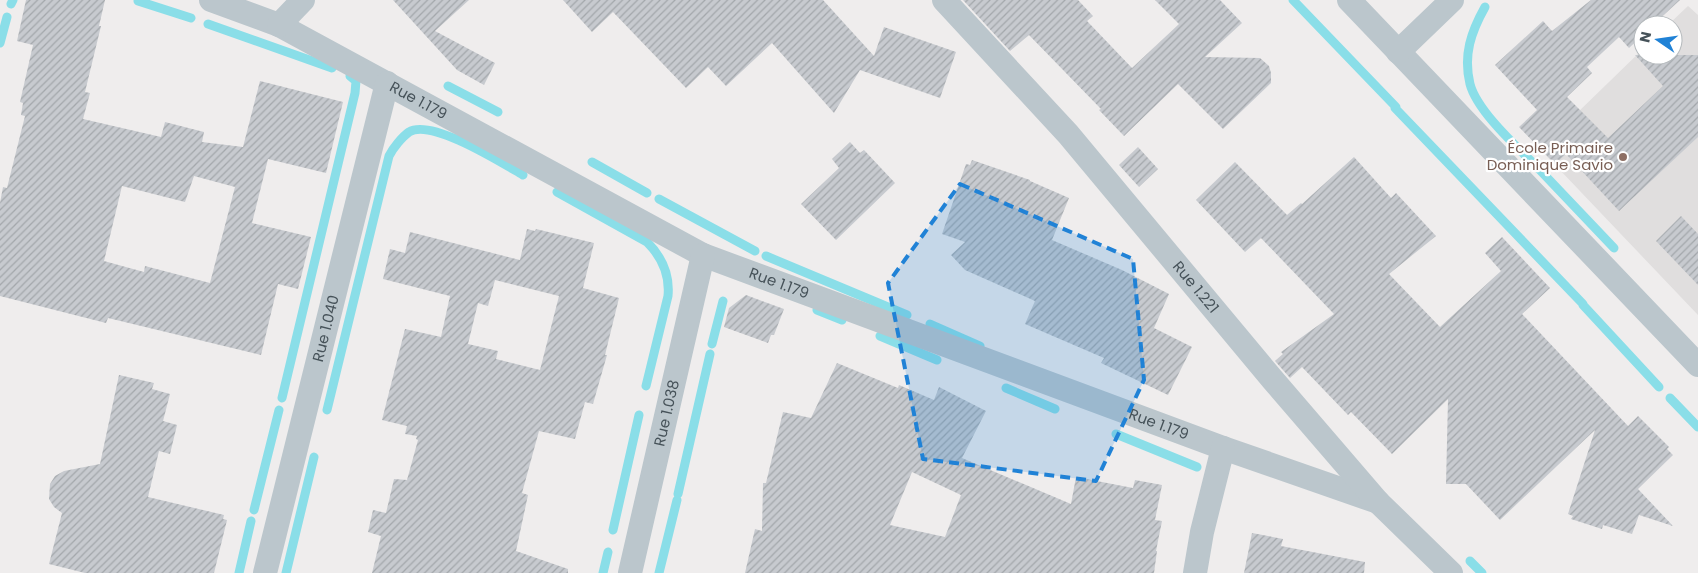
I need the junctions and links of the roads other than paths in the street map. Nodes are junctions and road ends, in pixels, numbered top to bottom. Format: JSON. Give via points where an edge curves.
{"nodes":[{"id":1,"x":211,"y":0,"type":"edge"},
{"id":2,"x":303,"y":0,"type":"edge"},
{"id":3,"x":944,"y":0,"type":"edge"},
{"id":4,"x":1349,"y":0,"type":"edge"},
{"id":5,"x":1452,"y":0,"type":"edge"},
{"id":6,"x":279,"y":25,"type":"junction"},
{"id":7,"x":1398,"y":52,"type":"junction"},
{"id":8,"x":387,"y":83,"type":"junction"},
{"id":9,"x":703,"y":255,"type":"junction"},
{"id":10,"x":1698,"y":365,"type":"edge"},
{"id":11,"x":1223,"y":448,"type":"junction"},
{"id":12,"x":1378,"y":502,"type":"junction"},
{"id":13,"x":264,"y":573,"type":"edge"},
{"id":14,"x":630,"y":573,"type":"edge"},
{"id":15,"x":1195,"y":573,"type":"edge"},
{"id":16,"x":1451,"y":573,"type":"edge"}],
"edges":[{"from":1,"to":6,"type":"street","name":"Rue 1.179"},
{"from":2,"to":6,"type":"street"},
{"from":3,"to":12,"type":"street","name":"Rue 1.221","via":[[1068,134]]},
{"from":4,"to":7,"type":"street"},
{"from":5,"to":7,"type":"street"},
{"from":6,"to":8,"type":"street","name":"Rue 1.179"},
{"from":7,"to":10,"type":"street"},
{"from":8,"to":9,"type":"street","name":"Rue 1.179"},
{"from":8,"to":13,"type":"street","name":"Rue 1.040"},
{"from":9,"to":11,"type":"street","name":"Rue 1.179"},
{"from":9,"to":14,"type":"street","name":"Rue 1.038"},
{"from":11,"to":12,"type":"street","name":"Rue 1.179"},
{"from":11,"to":15,"type":"street"},
{"from":12,"to":16,"type":"street","name":"Rue 1.221"}]}
